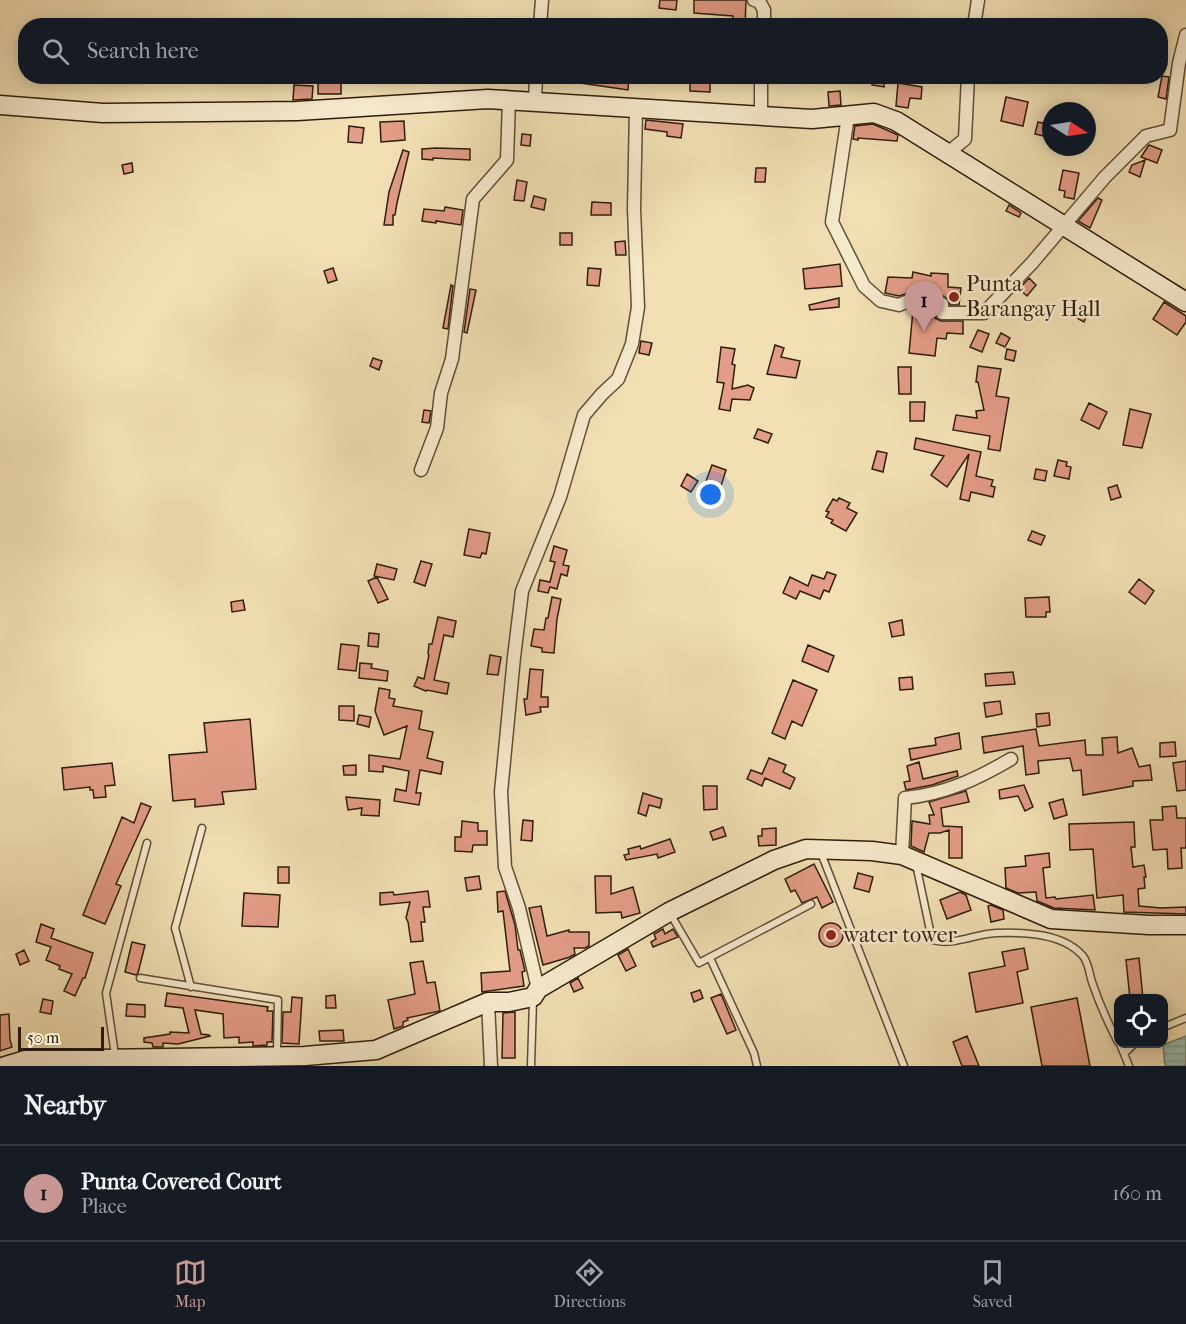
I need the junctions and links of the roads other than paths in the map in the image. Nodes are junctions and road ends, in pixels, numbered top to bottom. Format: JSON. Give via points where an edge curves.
{"nodes":[{"id":1,"x":542,"y":0,"type":"edge"},
{"id":2,"x":754,"y":0,"type":"edge"},
{"id":3,"x":978,"y":0,"type":"edge"},
{"id":4,"x":541,"y":18,"type":"edge"},
{"id":5,"x":764,"y":18,"type":"edge"},
{"id":6,"x":975,"y":18,"type":"edge"},
{"id":7,"x":1186,"y":35,"type":"edge"},
{"id":8,"x":536,"y":84,"type":"edge"},
{"id":9,"x":761,"y":84,"type":"edge"},
{"id":10,"x":968,"y":84,"type":"edge"},
{"id":11,"x":509,"y":100,"type":"junction"},
{"id":12,"x":535,"y":102,"type":"junction"},
{"id":13,"x":0,"y":105,"type":"edge"},
{"id":14,"x":636,"y":108,"type":"junction"},
{"id":15,"x":761,"y":116,"type":"junction"},
{"id":16,"x":848,"y":116,"type":"junction"},
{"id":17,"x":948,"y":153,"type":"junction"},
{"id":18,"x":1063,"y":225,"type":"junction"},
{"id":19,"x":1186,"y":302,"type":"edge"},
{"id":20,"x":421,"y":470,"type":"dead end"},
{"id":21,"x":1011,"y":759,"type":"dead end"},
{"id":22,"x":202,"y":828,"type":"dead end"},
{"id":23,"x":147,"y":843,"type":"dead end"},
{"id":24,"x":820,"y":850,"type":"junction"},
{"id":25,"x":909,"y":858,"type":"junction"},
{"id":26,"x":811,"y":904,"type":"dead end"},
{"id":27,"x":669,"y":912,"type":"junction"},
{"id":28,"x":1186,"y":925,"type":"edge"},
{"id":29,"x":710,"y":958,"type":"junction"},
{"id":30,"x":140,"y":978,"type":"dead end"},
{"id":31,"x":190,"y":987,"type":"junction"},
{"id":32,"x":535,"y":993,"type":"junction"},
{"id":33,"x":488,"y":1002,"type":"junction"},
{"id":34,"x":1186,"y":1018,"type":"edge"},
{"id":35,"x":1168,"y":1026,"type":"edge"},
{"id":36,"x":1114,"y":1032,"type":"edge"},
{"id":37,"x":1122,"y":1048,"type":"edge"},
{"id":38,"x":1130,"y":1048,"type":"edge"},
{"id":39,"x":1125,"y":1053,"type":"junction"},
{"id":40,"x":115,"y":1059,"type":"junction"},
{"id":41,"x":284,"y":1060,"type":"edge"},
{"id":42,"x":73,"y":1063,"type":"edge"},
{"id":43,"x":5,"y":1066,"type":"edge"},
{"id":44,"x":491,"y":1066,"type":"edge"},
{"id":45,"x":531,"y":1066,"type":"edge"},
{"id":46,"x":757,"y":1066,"type":"edge"},
{"id":47,"x":904,"y":1066,"type":"edge"},
{"id":48,"x":1129,"y":1066,"type":"edge"}],
"edges":[{"from":1,"to":4,"type":"street"},
{"from":2,"to":5,"type":"street","via":[[759,1]]},
{"from":3,"to":6,"type":"street"},
{"from":7,"to":18,"type":"street","via":[[1170,130],[1146,136]]},
{"from":8,"to":12,"type":"street"},
{"from":9,"to":15,"type":"street"},
{"from":10,"to":17,"type":"street","via":[[965,138]]},
{"from":11,"to":12,"type":"street"},
{"from":11,"to":13,"type":"street","via":[[240,112],[103,113]]},
{"from":11,"to":20,"type":"street","via":[[507,160],[473,199],[452,359],[441,393],[437,428]]},
{"from":12,"to":14,"type":"street"},
{"from":14,"to":15,"type":"street"},
{"from":14,"to":32,"type":"street","via":[[634,209],[638,307],[632,344],[618,379],[584,415],[560,497],[522,591],[501,792],[502,828],[505,867],[519,908]]},
{"from":15,"to":16,"type":"street"},
{"from":16,"to":17,"type":"street","via":[[874,113],[896,121]]},
{"from":16,"to":18,"type":"street","via":[[832,222],[864,286],[882,301],[899,305],[908,301],[942,304],[942,313],[984,313]]},
{"from":17,"to":18,"type":"street"},
{"from":18,"to":19,"type":"street"},
{"from":21,"to":25,"type":"street","via":[[977,779],[905,798]]},
{"from":22,"to":31,"type":"lane","via":[[175,928]]},
{"from":23,"to":40,"type":"lane","via":[[106,993]]},
{"from":24,"to":25,"type":"street","via":[[872,851]]},
{"from":24,"to":27,"type":"street","via":[[806,849],[774,860]]},
{"from":24,"to":47,"type":"lane"},
{"from":25,"to":28,"type":"street","via":[[1051,919]]},
{"from":25,"to":36,"type":"lane","via":[[932,940],[944,944],[994,933],[1037,935],[1065,942],[1083,956]]},
{"from":26,"to":29,"type":"lane"},
{"from":27,"to":29,"type":"lane","via":[[699,963]]},
{"from":27,"to":32,"type":"street"},
{"from":29,"to":46,"type":"lane"},
{"from":30,"to":31,"type":"lane"},
{"from":31,"to":41,"type":"lane","via":[[278,1000]]},
{"from":32,"to":33,"type":"street","via":[[509,1002]]},
{"from":32,"to":45,"type":"lane"},
{"from":33,"to":41,"type":"street","via":[[376,1050]]},
{"from":33,"to":44,"type":"street"},
{"from":34,"to":35,"type":"lane"},
{"from":37,"to":39,"type":"lane"},
{"from":38,"to":39,"type":"lane"},
{"from":39,"to":48,"type":"lane"},
{"from":40,"to":41,"type":"street"},
{"from":40,"to":42,"type":"street"},
{"from":42,"to":43,"type":"street","via":[[25,1060]]}]}
